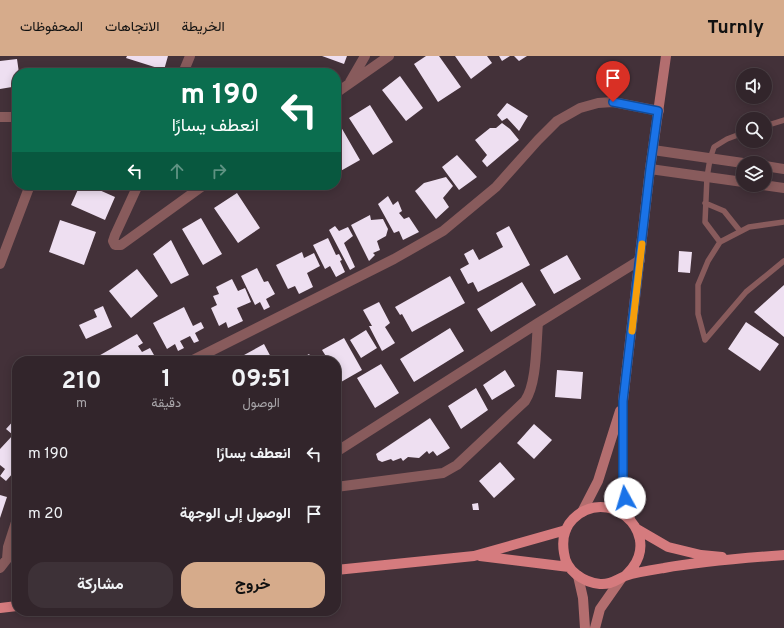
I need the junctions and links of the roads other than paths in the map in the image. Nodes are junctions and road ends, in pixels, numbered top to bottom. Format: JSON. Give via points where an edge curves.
{"nodes":[{"id":1,"x":190,"y":56,"type":"edge"},
{"id":2,"x":365,"y":56,"type":"edge"},
{"id":3,"x":389,"y":56,"type":"edge"},
{"id":4,"x":666,"y":56,"type":"edge"},
{"id":5,"x":185,"y":68,"type":"edge"},
{"id":6,"x":348,"y":84,"type":"junction"},
{"id":7,"x":341,"y":89,"type":"edge"},
{"id":8,"x":658,"y":111,"type":"junction"},
{"id":9,"x":0,"y":117,"type":"edge"},
{"id":10,"x":12,"y":117,"type":"edge"},
{"id":11,"x":784,"y":120,"type":"edge"},
{"id":12,"x":772,"y":124,"type":"edge"},
{"id":13,"x":736,"y":136,"type":"edge"},
{"id":14,"x":653,"y":150,"type":"junction"},
{"id":15,"x":710,"y":159,"type":"junction"},
{"id":16,"x":736,"y":162,"type":"edge"},
{"id":17,"x":772,"y":167,"type":"edge"},
{"id":18,"x":650,"y":169,"type":"junction"},
{"id":19,"x":784,"y":169,"type":"edge"},
{"id":20,"x":707,"y":177,"type":"junction"},
{"id":21,"x":736,"y":181,"type":"edge"},
{"id":22,"x":772,"y":186,"type":"edge"},
{"id":23,"x":784,"y":188,"type":"edge"},
{"id":24,"x":28,"y":190,"type":"edge"},
{"id":25,"x":136,"y":190,"type":"edge"},
{"id":26,"x":193,"y":190,"type":"edge"},
{"id":27,"x":705,"y":203,"type":"junction"},
{"id":28,"x":784,"y":222,"type":"edge"},
{"id":29,"x":740,"y":231,"type":"junction"},
{"id":30,"x":720,"y":242,"type":"junction"},
{"id":31,"x":640,"y":260,"type":"junction"},
{"id":32,"x":784,"y":261,"type":"edge"},
{"id":33,"x":0,"y":264,"type":"edge"},
{"id":34,"x":538,"y":323,"type":"junction"},
{"id":35,"x":201,"y":356,"type":"edge"},
{"id":36,"x":623,"y":401,"type":"junction"},
{"id":37,"x":341,"y":449,"type":"edge"},
{"id":38,"x":341,"y":486,"type":"edge"},
{"id":39,"x":582,"y":512,"type":"junction"},
{"id":40,"x":630,"y":519,"type":"junction"},
{"id":41,"x":566,"y":530,"type":"junction"},
{"id":42,"x":637,"y":530,"type":"junction"},
{"id":43,"x":12,"y":535,"type":"edge"},
{"id":44,"x":784,"y":555,"type":"edge"},
{"id":45,"x":474,"y":556,"type":"junction"},
{"id":46,"x":740,"y":559,"type":"junction"},
{"id":47,"x":569,"y":567,"type":"junction"},
{"id":48,"x":0,"y":568,"type":"edge"},
{"id":49,"x":341,"y":569,"type":"edge"},
{"id":50,"x":578,"y":576,"type":"junction"},
{"id":51,"x":623,"y":577,"type":"junction"},
{"id":52,"x":12,"y":607,"type":"edge"},
{"id":53,"x":0,"y":608,"type":"edge"},
{"id":54,"x":585,"y":628,"type":"edge"},
{"id":55,"x":595,"y":628,"type":"edge"}],
"edges":[{"from":1,"to":5,"type":"street"},
{"from":2,"to":6,"type":"street"},
{"from":3,"to":6,"type":"street"},
{"from":4,"to":8,"type":"main road"},
{"from":6,"to":7,"type":"street"},
{"from":8,"to":14,"type":"main road"},
{"from":8,"to":35,"type":"street","via":[[613,102],[580,108],[557,121],[496,187],[443,231],[394,259]]},
{"from":9,"to":10,"type":"street"},
{"from":11,"to":12,"type":"lane"},
{"from":13,"to":15,"type":"lane","via":[[714,147]]},
{"from":14,"to":15,"type":"street"},
{"from":14,"to":18,"type":"main road"},
{"from":15,"to":16,"type":"street"},
{"from":15,"to":20,"type":"lane"},
{"from":17,"to":19,"type":"street"},
{"from":18,"to":20,"type":"street"},
{"from":18,"to":31,"type":"main road"},
{"from":20,"to":21,"type":"street"},
{"from":20,"to":27,"type":"lane"},
{"from":22,"to":23,"type":"street"},
{"from":24,"to":33,"type":"street"},
{"from":25,"to":26,"type":"street","via":[[113,241],[115,245],[121,245]]},
{"from":27,"to":29,"type":"lane","via":[[724,211]]},
{"from":27,"to":30,"type":"lane","via":[[705,222]]},
{"from":28,"to":29,"type":"lane","via":[[749,226]]},
{"from":29,"to":30,"type":"lane"},
{"from":30,"to":32,"type":"lane","via":[[708,261],[698,285],[698,314],[705,340],[746,292]]},
{"from":31,"to":34,"type":"street"},
{"from":31,"to":36,"type":"main road"},
{"from":34,"to":37,"type":"street"},
{"from":34,"to":38,"type":"street","via":[[530,394],[458,464],[443,473]]},
{"from":36,"to":39,"type":"main road","via":[[598,481]]},
{"from":36,"to":40,"type":"main road","via":[[623,487]]},
{"from":39,"to":40,"type":"main road","via":[[594,507],[607,507],[619,511]]},
{"from":39,"to":41,"type":"main road","via":[[572,520]]},
{"from":40,"to":42,"type":"main road"},
{"from":41,"to":45,"type":"main road"},
{"from":41,"to":47,"type":"main road","via":[[563,549]]},
{"from":42,"to":46,"type":"main road","via":[[668,547],[701,555]]},
{"from":42,"to":51,"type":"main road","via":[[640,542],[639,555],[634,567]]},
{"from":43,"to":48,"type":"street","via":[[7,559]]},
{"from":44,"to":46,"type":"main road"},
{"from":45,"to":47,"type":"main road"},
{"from":45,"to":49,"type":"main road"},
{"from":46,"to":51,"type":"main road","via":[[664,568]]},
{"from":47,"to":50,"type":"main road"},
{"from":50,"to":51,"type":"main road","via":[[589,582],[602,584]]},
{"from":50,"to":54,"type":"main road","via":[[583,598]]},
{"from":51,"to":55,"type":"main road","via":[[600,609]]},
{"from":52,"to":53,"type":"main road"}]}
